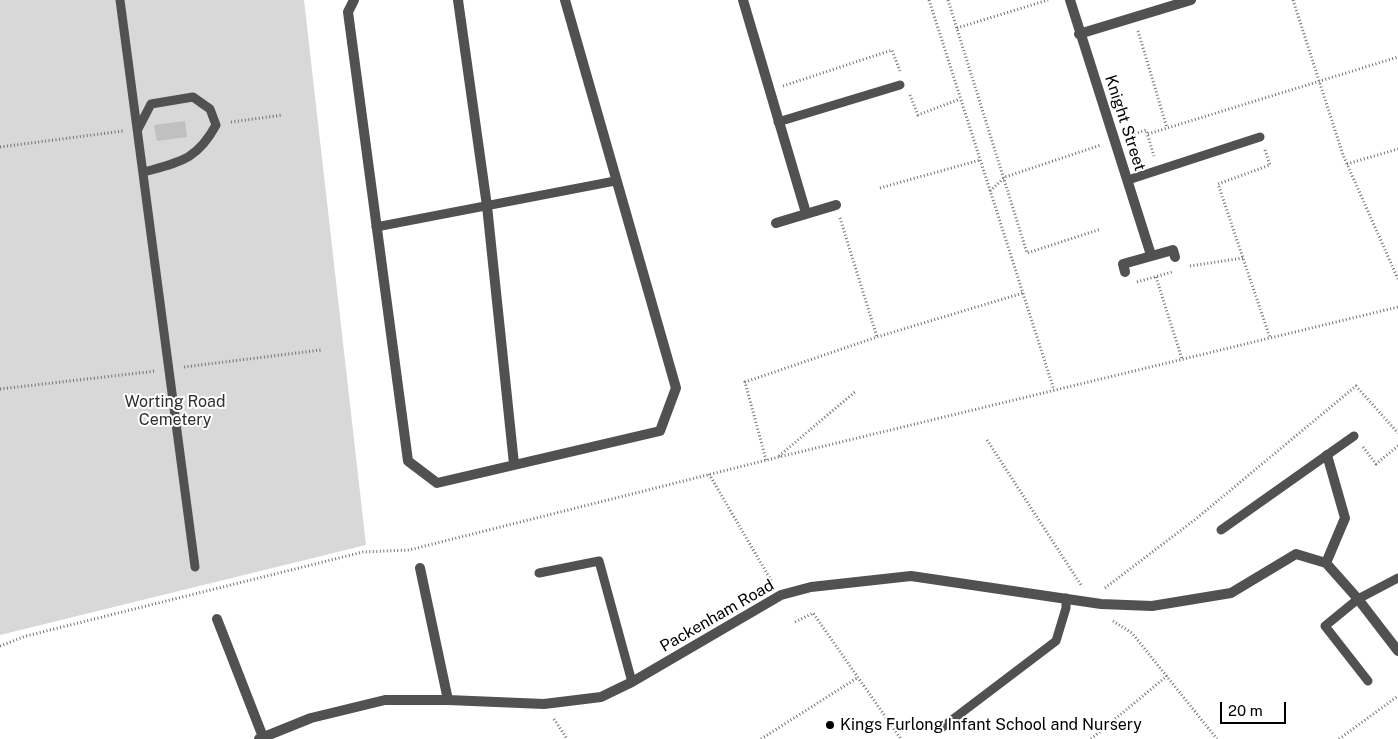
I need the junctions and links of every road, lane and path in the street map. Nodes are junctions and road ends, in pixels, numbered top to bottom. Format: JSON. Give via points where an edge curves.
{"nodes":[{"id":1,"x":120,"y":0,"type":"edge"},
{"id":2,"x":354,"y":0,"type":"edge"},
{"id":3,"x":458,"y":0,"type":"edge"},
{"id":4,"x":565,"y":0,"type":"edge"},
{"id":5,"x":743,"y":0,"type":"edge"},
{"id":6,"x":929,"y":0,"type":"edge"},
{"id":7,"x":948,"y":0,"type":"edge"},
{"id":8,"x":1048,"y":0,"type":"edge"},
{"id":9,"x":1070,"y":0,"type":"edge"},
{"id":10,"x":1191,"y":0,"type":"edge"},
{"id":11,"x":1293,"y":0,"type":"edge"},
{"id":12,"x":1134,"y":17,"type":"junction"},
{"id":13,"x":957,"y":28,"type":"junction"},
{"id":14,"x":1080,"y":34,"type":"junction"},
{"id":15,"x":1398,"y":58,"type":"edge"},
{"id":16,"x":897,"y":65,"type":"dead end"},
{"id":17,"x":1318,"y":82,"type":"junction"},
{"id":18,"x":900,"y":85,"type":"dead end"},
{"id":19,"x":769,"y":90,"type":"junction"},
{"id":20,"x":960,"y":99,"type":"junction"},
{"id":21,"x":283,"y":115,"type":"dead end"},
{"id":22,"x":918,"y":115,"type":"dead end"},
{"id":23,"x":778,"y":122,"type":"junction"},
{"id":24,"x":216,"y":125,"type":"junction"},
{"id":25,"x":1167,"y":128,"type":"junction"},
{"id":26,"x":138,"y":129,"type":"junction"},
{"id":27,"x":1260,"y":137,"type":"joint"},
{"id":28,"x":1116,"y":140,"type":"junction"},
{"id":29,"x":0,"y":147,"type":"edge"},
{"id":30,"x":1398,"y":149,"type":"edge"},
{"id":31,"x":980,"y":160,"type":"junction"},
{"id":32,"x":1347,"y":164,"type":"junction"},
{"id":33,"x":1157,"y":171,"type":"junction"},
{"id":34,"x":144,"y":172,"type":"junction"},
{"id":35,"x":1005,"y":176,"type":"junction"},
{"id":36,"x":1128,"y":180,"type":"junction"},
{"id":37,"x":616,"y":181,"type":"junction"},
{"id":38,"x":880,"y":188,"type":"dead end"},
{"id":39,"x":990,"y":191,"type":"junction"},
{"id":40,"x":836,"y":205,"type":"joint"},
{"id":41,"x":487,"y":206,"type":"junction"},
{"id":42,"x":806,"y":213,"type":"junction"},
{"id":43,"x":776,"y":223,"type":"dead end"},
{"id":44,"x":376,"y":227,"type":"junction"},
{"id":45,"x":1101,"y":229,"type":"dead end"},
{"id":46,"x":1151,"y":256,"type":"junction"},
{"id":47,"x":1175,"y":257,"type":"dead end"},
{"id":48,"x":1243,"y":258,"type":"junction"},
{"id":49,"x":1188,"y":260,"type":"dead end"},
{"id":50,"x":1190,"y":266,"type":"junction"},
{"id":51,"x":1182,"y":269,"type":"dead end"},
{"id":52,"x":1125,"y":272,"type":"dead end"},
{"id":53,"x":1173,"y":272,"type":"dead end"},
{"id":54,"x":1156,"y":277,"type":"junction"},
{"id":55,"x":1398,"y":279,"type":"edge"},
{"id":56,"x":1128,"y":285,"type":"dead end"},
{"id":57,"x":1023,"y":293,"type":"junction"},
{"id":58,"x":1398,"y":307,"type":"edge"},
{"id":59,"x":877,"y":337,"type":"junction"},
{"id":60,"x":1270,"y":338,"type":"junction"},
{"id":61,"x":1182,"y":359,"type":"junction"},
{"id":62,"x":1054,"y":390,"type":"junction"},
{"id":63,"x":856,"y":391,"type":"dead end"},
{"id":64,"x":1398,"y":433,"type":"edge"},
{"id":65,"x":1354,"y":436,"type":"joint"},
{"id":66,"x":987,"y":440,"type":"dead end"},
{"id":67,"x":1398,"y":446,"type":"edge"},
{"id":68,"x":1327,"y":455,"type":"junction"},
{"id":69,"x":779,"y":457,"type":"junction"},
{"id":70,"x":766,"y":460,"type":"junction"},
{"id":71,"x":514,"y":464,"type":"junction"},
{"id":72,"x":710,"y":474,"type":"junction"},
{"id":73,"x":1221,"y":530,"type":"dead end"},
{"id":74,"x":1326,"y":563,"type":"junction"},
{"id":75,"x":195,"y":567,"type":"dead end"},
{"id":76,"x":420,"y":568,"type":"dead end"},
{"id":77,"x":539,"y":572,"type":"dead end"},
{"id":78,"x":1398,"y":578,"type":"edge"},
{"id":79,"x":775,"y":585,"type":"dead end"},
{"id":80,"x":1098,"y":588,"type":"dead end"},
{"id":81,"x":1066,"y":598,"type":"junction"},
{"id":82,"x":1358,"y":599,"type":"junction"},
{"id":83,"x":1101,"y":604,"type":"junction"},
{"id":84,"x":217,"y":619,"type":"dead end"},
{"id":85,"x":795,"y":622,"type":"dead end"},
{"id":86,"x":0,"y":646,"type":"edge"},
{"id":87,"x":1398,"y":652,"type":"edge"},
{"id":88,"x":1167,"y":676,"type":"junction"},
{"id":89,"x":857,"y":678,"type":"junction"},
{"id":90,"x":1368,"y":681,"type":"dead end"},
{"id":91,"x":632,"y":682,"type":"junction"},
{"id":92,"x":1398,"y":696,"type":"edge"},
{"id":93,"x":448,"y":700,"type":"junction"},
{"id":94,"x":544,"y":704,"type":"junction"},
{"id":95,"x":940,"y":729,"type":"dead end"},
{"id":96,"x":261,"y":738,"type":"edge"},
{"id":97,"x":567,"y":739,"type":"edge"},
{"id":98,"x":761,"y":739,"type":"edge"},
{"id":99,"x":901,"y":739,"type":"edge"},
{"id":100,"x":1091,"y":739,"type":"edge"},
{"id":101,"x":1217,"y":739,"type":"edge"},
{"id":102,"x":1339,"y":739,"type":"edge"}],
"edges":[{"from":1,"to":26,"type":"lane"},
{"from":2,"to":44,"type":"street","via":[[348,12]]},
{"from":3,"to":41,"type":"street"},
{"from":4,"to":37,"type":"street"},
{"from":5,"to":19,"type":"street"},
{"from":6,"to":20,"type":"path"},
{"from":7,"to":13,"type":"path"},
{"from":8,"to":13,"type":"path"},
{"from":9,"to":14,"type":"street","name":"Knight Street"},
{"from":10,"to":12,"type":"street"},
{"from":11,"to":17,"type":"path"},
{"from":12,"to":14,"type":"street"},
{"from":12,"to":25,"type":"path"},
{"from":13,"to":35,"type":"path"},
{"from":14,"to":28,"type":"street","name":"Knight Street"},
{"from":15,"to":17,"type":"path"},
{"from":16,"to":19,"type":"path","via":[[892,50]]},
{"from":17,"to":25,"type":"path"},
{"from":17,"to":32,"type":"path"},
{"from":18,"to":23,"type":"lane"},
{"from":19,"to":23,"type":"street"},
{"from":20,"to":22,"type":"path"},
{"from":20,"to":31,"type":"path"},
{"from":21,"to":24,"type":"path"},
{"from":23,"to":42,"type":"street"},
{"from":24,"to":26,"type":"lane","via":[[210,109],[193,96],[151,104]]},
{"from":24,"to":34,"type":"lane","via":[[208,140],[186,160]]},
{"from":25,"to":33,"type":"path","via":[[1147,132]]},
{"from":26,"to":29,"type":"path"},
{"from":26,"to":34,"type":"lane"},
{"from":27,"to":33,"type":"lane"},
{"from":27,"to":48,"type":"path","via":[[1270,165],[1218,184]]},
{"from":28,"to":35,"type":"path"},
{"from":28,"to":36,"type":"street","name":"Knight Street"},
{"from":30,"to":32,"type":"path"},
{"from":31,"to":38,"type":"path"},
{"from":31,"to":39,"type":"path"},
{"from":32,"to":55,"type":"path"},
{"from":33,"to":36,"type":"lane"},
{"from":34,"to":75,"type":"lane"},
{"from":35,"to":39,"type":"path"},
{"from":35,"to":45,"type":"path","via":[[1027,252]]},
{"from":36,"to":46,"type":"street","name":"Knight Street"},
{"from":37,"to":41,"type":"lane"},
{"from":37,"to":71,"type":"street","via":[[676,388],[660,431]]},
{"from":39,"to":57,"type":"path"},
{"from":40,"to":42,"type":"street"},
{"from":40,"to":59,"type":"path"},
{"from":41,"to":44,"type":"lane"},
{"from":41,"to":71,"type":"street"},
{"from":42,"to":43,"type":"street"},
{"from":44,"to":71,"type":"street","via":[[408,462],[437,483]]},
{"from":46,"to":47,"type":"street","via":[[1172,250]]},
{"from":46,"to":52,"type":"street","via":[[1123,264]]},
{"from":48,"to":50,"type":"path"},
{"from":48,"to":60,"type":"path"},
{"from":49,"to":50,"type":"path"},
{"from":50,"to":51,"type":"path"},
{"from":53,"to":54,"type":"path"},
{"from":54,"to":56,"type":"path"},
{"from":54,"to":61,"type":"path"},
{"from":57,"to":59,"type":"path"},
{"from":57,"to":62,"type":"path"},
{"from":58,"to":60,"type":"path"},
{"from":59,"to":70,"type":"path","via":[[745,382]]},
{"from":60,"to":61,"type":"path"},
{"from":61,"to":62,"type":"path"},
{"from":62,"to":69,"type":"path"},
{"from":63,"to":69,"type":"path"},
{"from":64,"to":80,"type":"path","via":[[1356,386],[1197,518],[1104,588]]},
{"from":65,"to":67,"type":"path","via":[[1376,464]]},
{"from":65,"to":68,"type":"lane"},
{"from":66,"to":81,"type":"path","via":[[1084,589]]},
{"from":68,"to":73,"type":"lane"},
{"from":68,"to":74,"type":"street","via":[[1345,518]]},
{"from":69,"to":70,"type":"path"},
{"from":70,"to":72,"type":"path"},
{"from":72,"to":79,"type":"path"},
{"from":72,"to":86,"type":"path","via":[[409,550],[363,552],[26,636]]},
{"from":74,"to":82,"type":"street"},
{"from":74,"to":83,"type":"street","name":"Packenham Road","via":[[1296,554],[1231,593],[1152,606]]},
{"from":76,"to":93,"type":"street"},
{"from":77,"to":91,"type":"lane","via":[[599,561]]},
{"from":78,"to":82,"type":"lane"},
{"from":81,"to":83,"type":"street","name":"Packenham Road"},
{"from":81,"to":91,"type":"street","name":"Packenham Road","via":[[911,576],[811,587],[781,595]]},
{"from":81,"to":95,"type":"lane","via":[[1056,641]]},
{"from":82,"to":87,"type":"street"},
{"from":82,"to":90,"type":"lane","via":[[1325,626]]},
{"from":83,"to":88,"type":"path","via":[[1110,618],[1132,633]]},
{"from":84,"to":96,"type":"street","name":"Packenham Road"},
{"from":85,"to":89,"type":"path","via":[[813,613]]},
{"from":88,"to":100,"type":"path"},
{"from":88,"to":101,"type":"path"},
{"from":89,"to":98,"type":"path"},
{"from":89,"to":99,"type":"path"},
{"from":91,"to":94,"type":"street","name":"Packenham Road","via":[[601,698]]},
{"from":92,"to":102,"type":"path"},
{"from":93,"to":94,"type":"street","name":"Packenham Road"},
{"from":93,"to":96,"type":"street","name":"Packenham Road","via":[[385,700],[311,718]]},
{"from":94,"to":97,"type":"path"}]}
